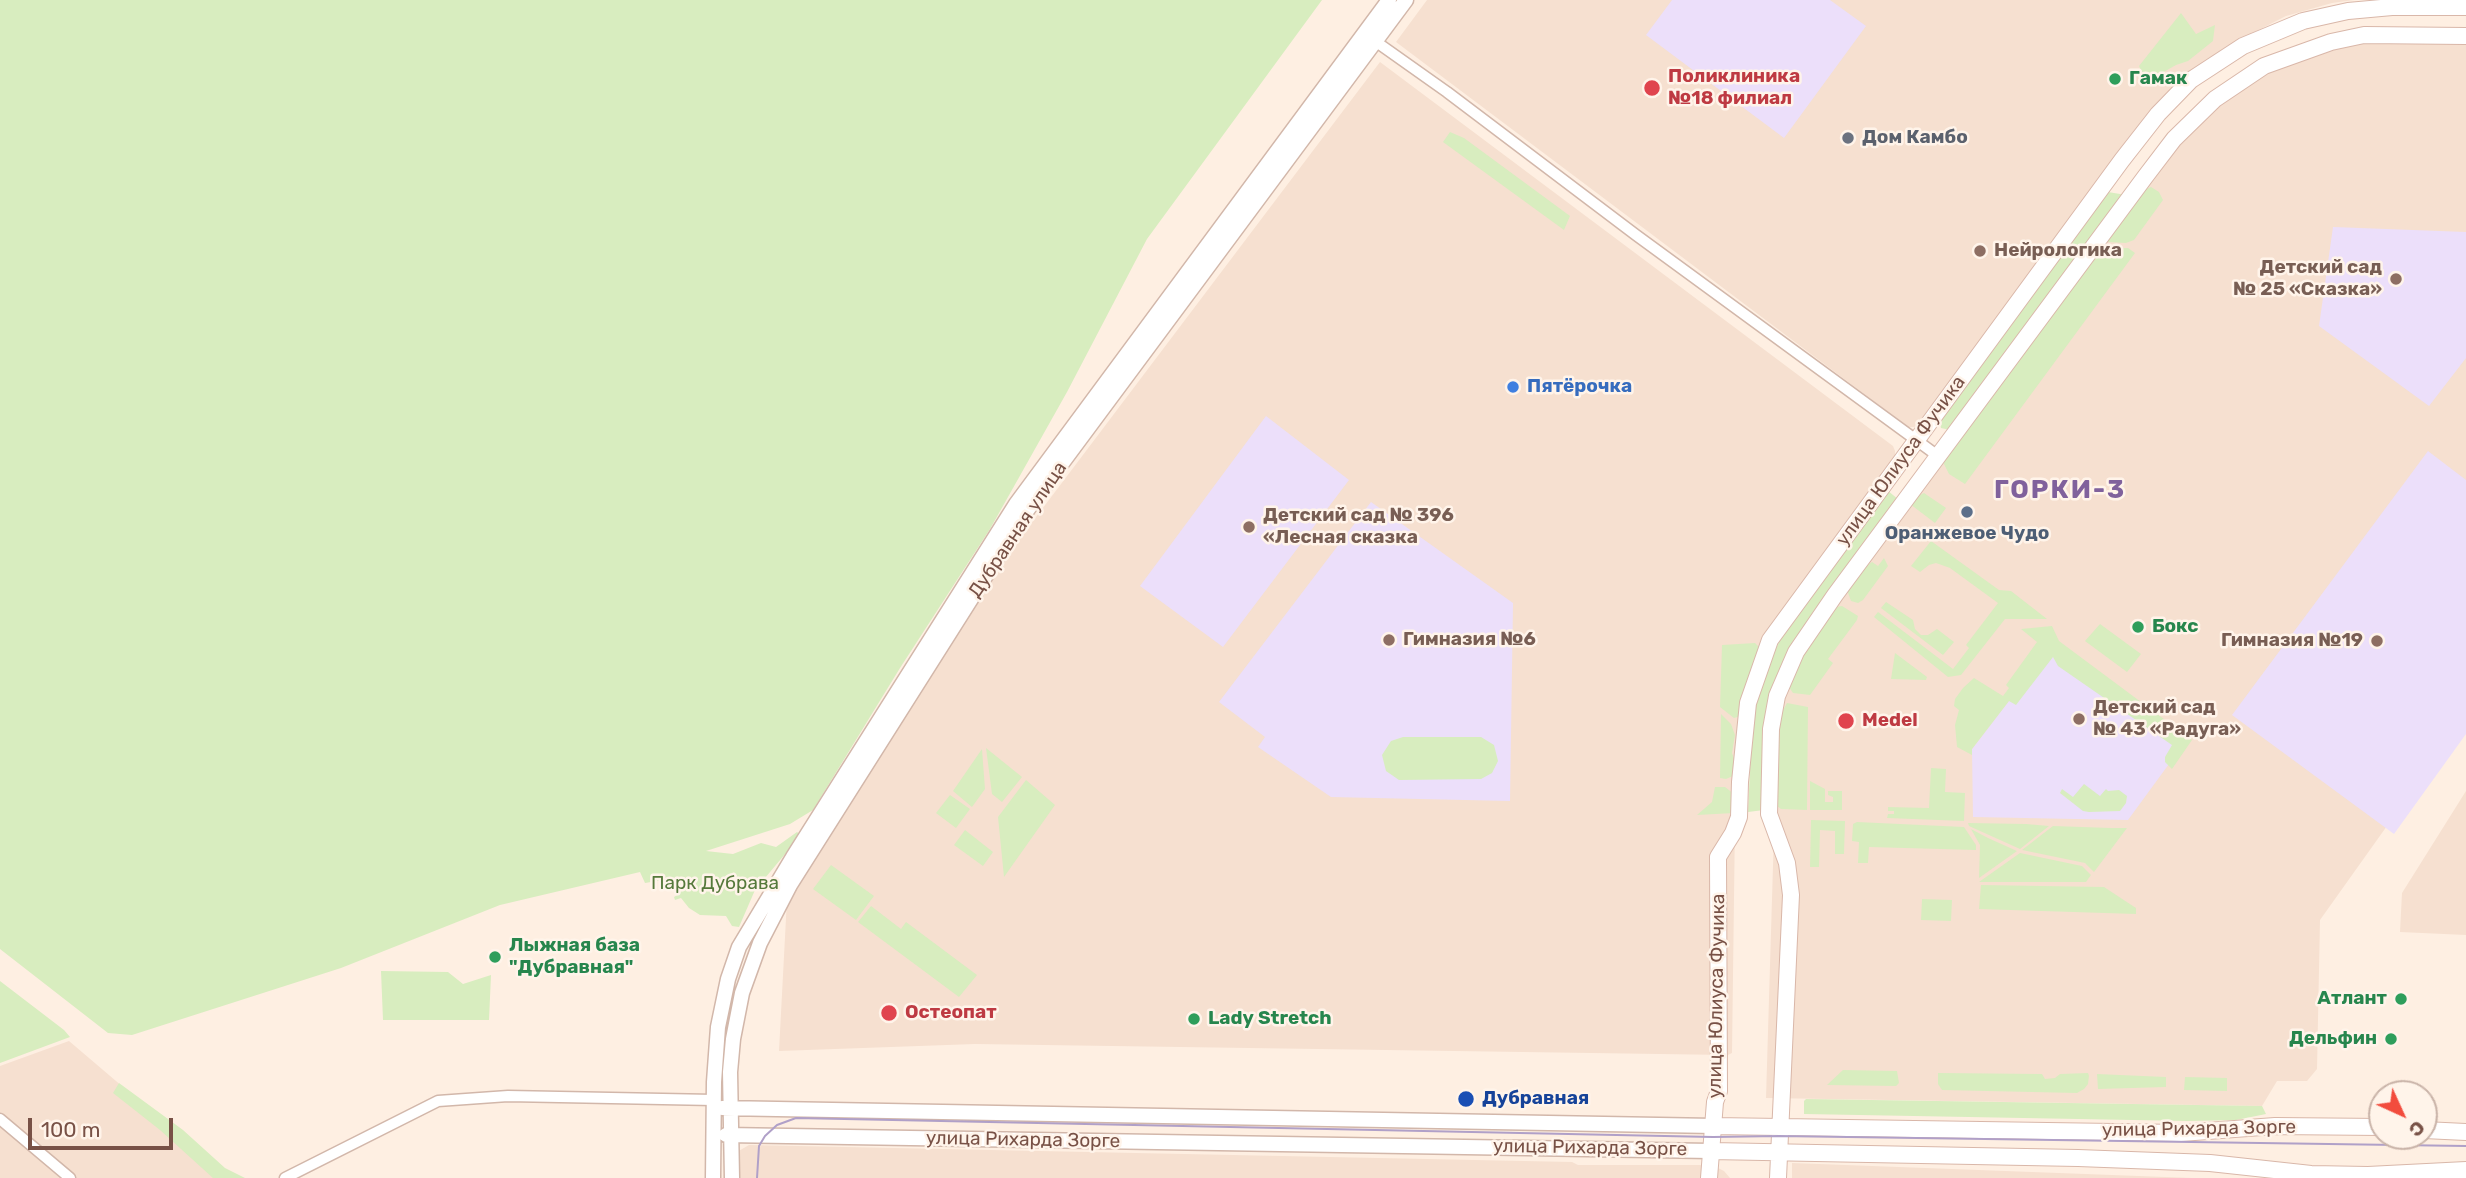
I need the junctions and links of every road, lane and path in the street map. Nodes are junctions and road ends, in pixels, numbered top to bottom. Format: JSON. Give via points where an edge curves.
{"nodes":[{"id":1,"x":1390,"y":0,"type":"edge"},
{"id":2,"x":1406,"y":0,"type":"edge"},
{"id":3,"x":2466,"y":7,"type":"edge"},
{"id":4,"x":2466,"y":36,"type":"edge"},
{"id":5,"x":1370,"y":37,"type":"junction"},
{"id":6,"x":2122,"y":160,"type":"junction"},
{"id":7,"x":2145,"y":177,"type":"junction"},
{"id":8,"x":1916,"y":439,"type":"junction"},
{"id":9,"x":1938,"y":456,"type":"junction"},
{"id":10,"x":714,"y":1104,"type":"junction"},
{"id":11,"x":732,"y":1108,"type":"junction"},
{"id":12,"x":0,"y":1119,"type":"edge"},
{"id":13,"x":2466,"y":1121,"type":"edge"},
{"id":14,"x":1714,"y":1126,"type":"junction"},
{"id":15,"x":1780,"y":1126,"type":"junction"},
{"id":16,"x":2368,"y":1127,"type":"edge"},
{"id":17,"x":2438,"y":1127,"type":"edge"},
{"id":18,"x":2438,"y":1131,"type":"edge"},
{"id":19,"x":2466,"y":1132,"type":"edge"},
{"id":20,"x":714,"y":1134,"type":"junction"},
{"id":21,"x":733,"y":1135,"type":"junction"},
{"id":22,"x":1711,"y":1151,"type":"junction"},
{"id":23,"x":1779,"y":1152,"type":"junction"},
{"id":24,"x":2466,"y":1170,"type":"edge"},
{"id":25,"x":2420,"y":1173,"type":"junction"},
{"id":26,"x":71,"y":1178,"type":"edge"},
{"id":27,"x":285,"y":1178,"type":"edge"},
{"id":28,"x":713,"y":1178,"type":"edge"},
{"id":29,"x":732,"y":1178,"type":"edge"},
{"id":30,"x":1709,"y":1178,"type":"edge"},
{"id":31,"x":1779,"y":1178,"type":"edge"},
{"id":32,"x":2455,"y":1178,"type":"edge"}],
"edges":[{"from":1,"to":5,"type":"street","name":"Дубравная улица"},
{"from":2,"to":5,"type":"street","name":"Дубравная улица"},
{"from":3,"to":6,"type":"main road","name":"улица Юлиуса Фучика","via":[[2348,11],[2274,31],[2191,80]]},
{"from":4,"to":7,"type":"main road","name":"улица Юлиуса Фучика","via":[[2364,35],[2263,66],[2215,99],[2174,139]]},
{"from":5,"to":8,"type":"street"},
{"from":5,"to":10,"type":"street","name":"Дубравная улица","via":[[1016,504],[764,905],[739,947],[728,979],[718,1027]]},
{"from":5,"to":11,"type":"street","name":"Дубравная улица","via":[[1028,509],[790,885],[741,993],[730,1072]]},
{"from":6,"to":7,"type":"main road"},
{"from":6,"to":8,"type":"main road","name":"улица Юлиуса Фучика"},
{"from":7,"to":9,"type":"main road","name":"улица Юлиуса Фучика"},
{"from":8,"to":9,"type":"street"},
{"from":8,"to":14,"type":"main road","name":"улица Юлиуса Фучика","via":[[1770,640],[1748,703],[1739,817],[1718,858],[1719,1091]]},
{"from":9,"to":15,"type":"main road","name":"улица Юлиуса Фучика","via":[[1796,652],[1777,696],[1771,729],[1769,814],[1791,876]]},
{"from":10,"to":11,"type":"street","name":"улица Рихарда Зорге"},
{"from":10,"to":20,"type":"street","name":"Дубравная улица"},
{"from":10,"to":27,"type":"street","via":[[508,1096],[438,1101]]},
{"from":11,"to":14,"type":"street","name":"улица Рихарда Зорге"},
{"from":11,"to":21,"type":"street","name":"Дубравная улица"},
{"from":12,"to":26,"type":"street"},
{"from":13,"to":17,"type":"main road"},
{"from":14,"to":15,"type":"main road","name":"улица Рихарда Зорге"},
{"from":14,"to":22,"type":"main road","name":"улица Юлиуса Фучика"},
{"from":15,"to":16,"type":"main road","name":"улица Рихарда Зорге","via":[[2181,1133],[2275,1126]]},
{"from":15,"to":23,"type":"main road","name":"улица Юлиуса Фучика"},
{"from":18,"to":19,"type":"main road"},
{"from":20,"to":21,"type":"street","name":"улица Рихарда Зорге"},
{"from":20,"to":28,"type":"street","name":"Дубравная улица"},
{"from":21,"to":22,"type":"street","name":"улица Рихарда Зорге"},
{"from":21,"to":29,"type":"street","name":"Дубравная улица"},
{"from":22,"to":23,"type":"main road","name":"улица Рихарда Зорге"},
{"from":22,"to":30,"type":"main road","name":"улица Юлиуса Фучика"},
{"from":23,"to":25,"type":"main road","name":"улица Рихарда Зорге","via":[[2118,1159],[2311,1174]]},
{"from":23,"to":31,"type":"main road","name":"улица Юлиуса Фучика"},
{"from":24,"to":25,"type":"main road","name":"улица Рихарда Зорге"},
{"from":25,"to":32,"type":"main road"}]}
